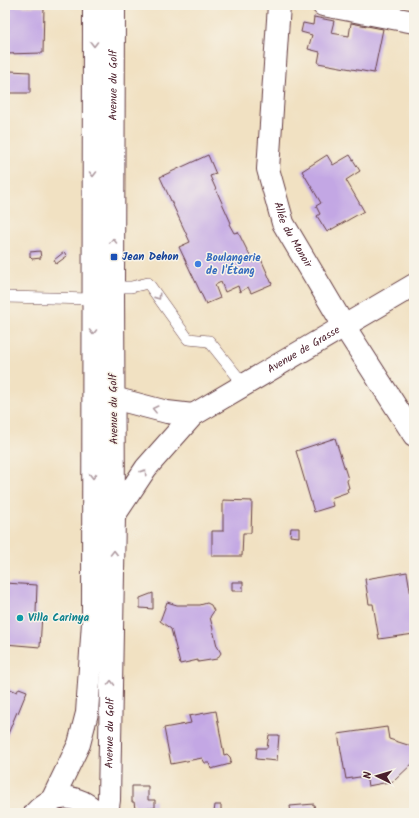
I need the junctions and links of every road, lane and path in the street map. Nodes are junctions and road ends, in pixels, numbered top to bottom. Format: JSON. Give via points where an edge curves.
{"nodes":[{"id":1,"x":94,"y":5,"type":"edge"},
{"id":2,"x":114,"y":5,"type":"edge"},
{"id":3,"x":279,"y":5,"type":"edge"},
{"id":4,"x":323,"y":5,"type":"edge"},
{"id":5,"x":414,"y":22,"type":"edge"},
{"id":6,"x":414,"y":285,"type":"edge"},
{"id":7,"x":113,"y":287,"type":"junction"},
{"id":8,"x":5,"y":297,"type":"edge"},
{"id":9,"x":93,"y":299,"type":"junction"},
{"id":10,"x":344,"y":326,"type":"junction"},
{"id":11,"x":245,"y":386,"type":"junction"},
{"id":12,"x":114,"y":401,"type":"junction"},
{"id":13,"x":193,"y":415,"type":"junction"},
{"id":14,"x":414,"y":435,"type":"edge"},
{"id":15,"x":93,"y":451,"type":"junction"},
{"id":16,"x":114,"y":516,"type":"junction"},
{"id":17,"x":44,"y":807,"type":"edge"},
{"id":18,"x":98,"y":813,"type":"edge"},
{"id":19,"x":107,"y":813,"type":"edge"}],
"edges":[{"from":1,"to":9,"type":"main road","name":"Avenue du Golf","one_way":true},
{"from":7,"to":2,"type":"main road","name":"Avenue du Golf","one_way":true},
{"from":3,"to":10,"type":"main road","name":"Allée du Manoir","via":[[268,169],[283,223]]},
{"from":4,"to":5,"type":"main road"},
{"from":6,"to":10,"type":"main road","name":"Avenue de Grasse"},
{"from":7,"to":11,"type":"lane","one_way":true,"via":[[131,287],[148,283],[188,339],[209,341]]},
{"from":7,"to":12,"type":"main road","name":"Avenue du Golf"},
{"from":8,"to":9,"type":"lane"},
{"from":9,"to":15,"type":"main road","name":"Avenue du Golf","one_way":true},
{"from":10,"to":11,"type":"main road","name":"Avenue de Grasse"},
{"from":10,"to":14,"type":"main road","name":"Allée du Manoir"},
{"from":11,"to":13,"type":"main road","name":"Avenue de Grasse"},
{"from":13,"to":12,"type":"main road","one_way":true,"via":[[167,412],[121,400]]},
{"from":12,"to":15,"type":"main road"},
{"from":12,"to":16,"type":"main road","name":"Avenue du Golf"},
{"from":16,"to":13,"type":"main road","name":"Avenue de Grasse","one_way":true,"via":[[146,468]]},
{"from":15,"to":17,"type":"main road","name":"Avenue du Golf","one_way":true,"via":[[93,622],[87,713],[79,744]]},
{"from":19,"to":16,"type":"main road","name":"Avenue du Golf","one_way":true},
{"from":17,"to":18,"type":"main road","via":[[64,797],[89,804]]}]}
